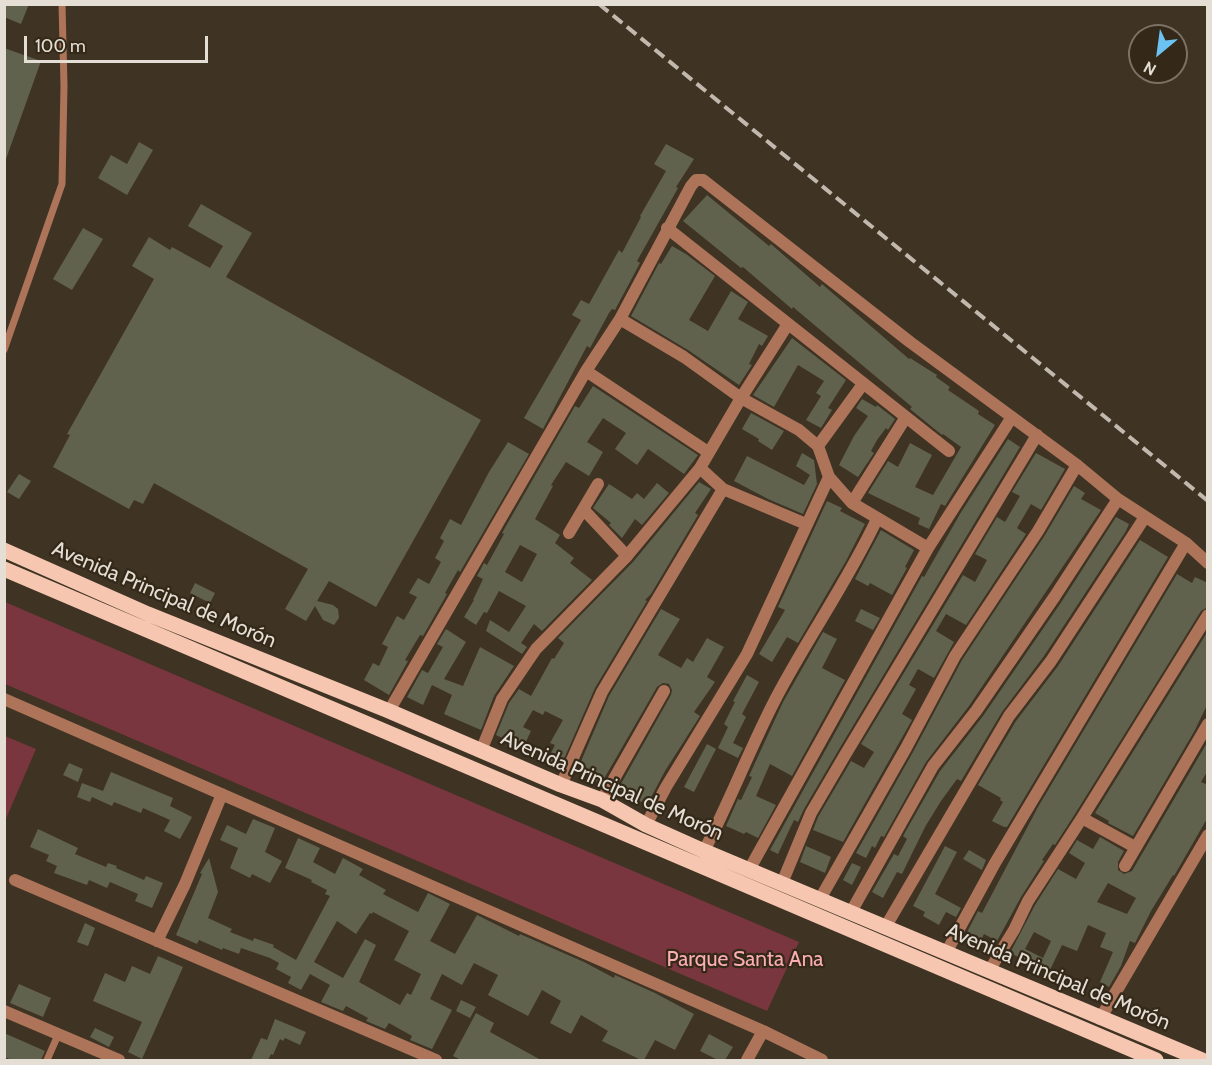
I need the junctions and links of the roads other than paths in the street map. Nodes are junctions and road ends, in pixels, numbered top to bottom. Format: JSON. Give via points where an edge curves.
{"nodes":[{"id":1,"x":62,"y":4,"type":"edge"},
{"id":2,"x":667,"y":228,"type":"junction"},
{"id":3,"x":620,"y":319,"type":"junction"},
{"id":4,"x":788,"y":324,"type":"junction"},
{"id":5,"x":4,"y":350,"type":"edge"},
{"id":6,"x":586,"y":370,"type":"junction"},
{"id":7,"x":863,"y":384,"type":"junction"},
{"id":8,"x":741,"y":398,"type":"junction"},
{"id":9,"x":906,"y":417,"type":"junction"},
{"id":10,"x":1012,"y":417,"type":"junction"},
{"id":11,"x":1037,"y":435,"type":"junction"},
{"id":12,"x":818,"y":446,"type":"junction"},
{"id":13,"x":949,"y":451,"type":"dead end"},
{"id":14,"x":708,"y":452,"type":"junction"},
{"id":15,"x":1077,"y":465,"type":"junction"},
{"id":16,"x":700,"y":468,"type":"junction"},
{"id":17,"x":829,"y":477,"type":"junction"},
{"id":18,"x":597,"y":484,"type":"dead end"},
{"id":19,"x":723,"y":489,"type":"junction"},
{"id":20,"x":1118,"y":499,"type":"junction"},
{"id":21,"x":852,"y":503,"type":"junction"},
{"id":22,"x":584,"y":510,"type":"junction"},
{"id":23,"x":1145,"y":517,"type":"junction"},
{"id":24,"x":877,"y":519,"type":"junction"},
{"id":25,"x":806,"y":524,"type":"junction"},
{"id":26,"x":569,"y":533,"type":"dead end"},
{"id":27,"x":1186,"y":543,"type":"junction"},
{"id":28,"x":928,"y":548,"type":"junction"},
{"id":29,"x":4,"y":550,"type":"edge"},
{"id":30,"x":627,"y":556,"type":"junction"},
{"id":31,"x":1208,"y":564,"type":"edge"},
{"id":32,"x":4,"y":569,"type":"edge"},
{"id":33,"x":1208,"y":615,"type":"edge"},
{"id":34,"x":664,"y":691,"type":"dead end"},
{"id":35,"x":4,"y":699,"type":"edge"},
{"id":36,"x":389,"y":711,"type":"junction"},
{"id":37,"x":1208,"y":724,"type":"edge"},
{"id":38,"x":481,"y":751,"type":"junction"},
{"id":39,"x":561,"y":785,"type":"junction"},
{"id":40,"x":222,"y":794,"type":"junction"},
{"id":41,"x":602,"y":800,"type":"junction"},
{"id":42,"x":1082,"y":819,"type":"junction"},
{"id":43,"x":646,"y":825,"type":"junction"},
{"id":44,"x":1208,"y":835,"type":"edge"},
{"id":45,"x":1135,"y":846,"type":"junction"},
{"id":46,"x":704,"y":851,"type":"junction"},
{"id":47,"x":1125,"y":866,"type":"dead end"},
{"id":48,"x":749,"y":870,"type":"junction"},
{"id":49,"x":15,"y":880,"type":"dead end"},
{"id":50,"x":782,"y":883,"type":"junction"},
{"id":51,"x":820,"y":899,"type":"junction"},
{"id":52,"x":851,"y":912,"type":"junction"},
{"id":53,"x":886,"y":926,"type":"junction"},
{"id":54,"x":157,"y":941,"type":"junction"},
{"id":55,"x":946,"y":953,"type":"junction"},
{"id":56,"x":989,"y":971,"type":"junction"},
{"id":57,"x":4,"y":1011,"type":"edge"},
{"id":58,"x":1100,"y":1019,"type":"junction"},
{"id":59,"x":763,"y":1032,"type":"junction"},
{"id":60,"x":58,"y":1035,"type":"junction"},
{"id":61,"x":47,"y":1060,"type":"edge"},
{"id":62,"x":119,"y":1060,"type":"edge"},
{"id":63,"x":436,"y":1060,"type":"edge"},
{"id":64,"x":747,"y":1060,"type":"edge"},
{"id":65,"x":822,"y":1060,"type":"edge"},
{"id":66,"x":1156,"y":1060,"type":"edge"},
{"id":67,"x":1202,"y":1060,"type":"edge"}],
"edges":[{"from":1,"to":5,"type":"lane","via":[[62,184]]},
{"from":2,"to":3,"type":"street"},
{"from":2,"to":4,"type":"street"},
{"from":2,"to":10,"type":"street","via":[[691,186],[696,180],[703,180]]},
{"from":3,"to":6,"type":"street"},
{"from":3,"to":8,"type":"street","via":[[684,357]]},
{"from":4,"to":7,"type":"street"},
{"from":4,"to":8,"type":"street"},
{"from":6,"to":14,"type":"street"},
{"from":6,"to":36,"type":"street"},
{"from":7,"to":9,"type":"street"},
{"from":7,"to":12,"type":"street"},
{"from":8,"to":12,"type":"street","via":[[799,430]]},
{"from":8,"to":14,"type":"street"},
{"from":9,"to":13,"type":"street"},
{"from":9,"to":21,"type":"street"},
{"from":10,"to":11,"type":"street"},
{"from":10,"to":28,"type":"street"},
{"from":11,"to":15,"type":"street"},
{"from":11,"to":50,"type":"street","via":[[845,755],[812,813]]},
{"from":12,"to":17,"type":"street"},
{"from":14,"to":16,"type":"street"},
{"from":15,"to":20,"type":"street"},
{"from":15,"to":51,"type":"street","via":[[955,656]]},
{"from":16,"to":19,"type":"street"},
{"from":16,"to":30,"type":"street"},
{"from":17,"to":21,"type":"street"},
{"from":17,"to":25,"type":"street"},
{"from":18,"to":22,"type":"street"},
{"from":19,"to":25,"type":"street"},
{"from":19,"to":39,"type":"street","via":[[602,692]]},
{"from":20,"to":23,"type":"street"},
{"from":20,"to":52,"type":"street","via":[[976,711],[933,766]]},
{"from":21,"to":24,"type":"street"},
{"from":22,"to":26,"type":"street"},
{"from":22,"to":30,"type":"street"},
{"from":23,"to":27,"type":"street"},
{"from":23,"to":53,"type":"street","via":[[1051,661],[1009,716]]},
{"from":24,"to":28,"type":"street"},
{"from":24,"to":46,"type":"street","via":[[863,550],[776,698]]},
{"from":25,"to":43,"type":"street","via":[[747,654]]},
{"from":27,"to":31,"type":"street"},
{"from":27,"to":55,"type":"street","via":[[995,863]]},
{"from":28,"to":48,"type":"street"},
{"from":29,"to":36,"type":"main road","name":"Avenida Principal de Morón","via":[[148,614]]},
{"from":30,"to":38,"type":"street","via":[[536,649],[502,699]]},
{"from":32,"to":66,"type":"main road","name":"Avenida Principal de Morón"},
{"from":33,"to":42,"type":"street"},
{"from":34,"to":41,"type":"street"},
{"from":35,"to":40,"type":"street"},
{"from":36,"to":38,"type":"main road","name":"Avenida Principal de Morón"},
{"from":37,"to":45,"type":"street"},
{"from":38,"to":39,"type":"main road","name":"Avenida Principal de Morón"},
{"from":39,"to":41,"type":"main road","name":"Avenida Principal de Morón"},
{"from":40,"to":54,"type":"street"},
{"from":40,"to":59,"type":"street"},
{"from":41,"to":43,"type":"main road","name":"Avenida Principal de Morón"},
{"from":42,"to":45,"type":"street"},
{"from":42,"to":56,"type":"street","via":[[1039,883]]},
{"from":43,"to":46,"type":"main road","name":"Avenida Principal de Morón"},
{"from":44,"to":58,"type":"street"},
{"from":45,"to":47,"type":"street"},
{"from":46,"to":48,"type":"main road","name":"Avenida Principal de Morón"},
{"from":48,"to":50,"type":"main road","name":"Avenida Principal de Morón"},
{"from":49,"to":54,"type":"street"},
{"from":50,"to":51,"type":"main road","name":"Avenida Principal de Morón"},
{"from":51,"to":52,"type":"main road","name":"Avenida Principal de Morón"},
{"from":52,"to":53,"type":"main road","name":"Avenida Principal de Morón"},
{"from":53,"to":55,"type":"main road","name":"Avenida Principal de Morón"},
{"from":54,"to":63,"type":"street"},
{"from":55,"to":56,"type":"main road","name":"Avenida Principal de Morón"},
{"from":56,"to":58,"type":"main road","name":"Avenida Principal de Morón"},
{"from":57,"to":60,"type":"street"},
{"from":58,"to":67,"type":"main road","name":"Avenida Principal de Morón"},
{"from":59,"to":64,"type":"street"},
{"from":59,"to":65,"type":"street"},
{"from":60,"to":61,"type":"lane"},
{"from":60,"to":62,"type":"street"}]}
